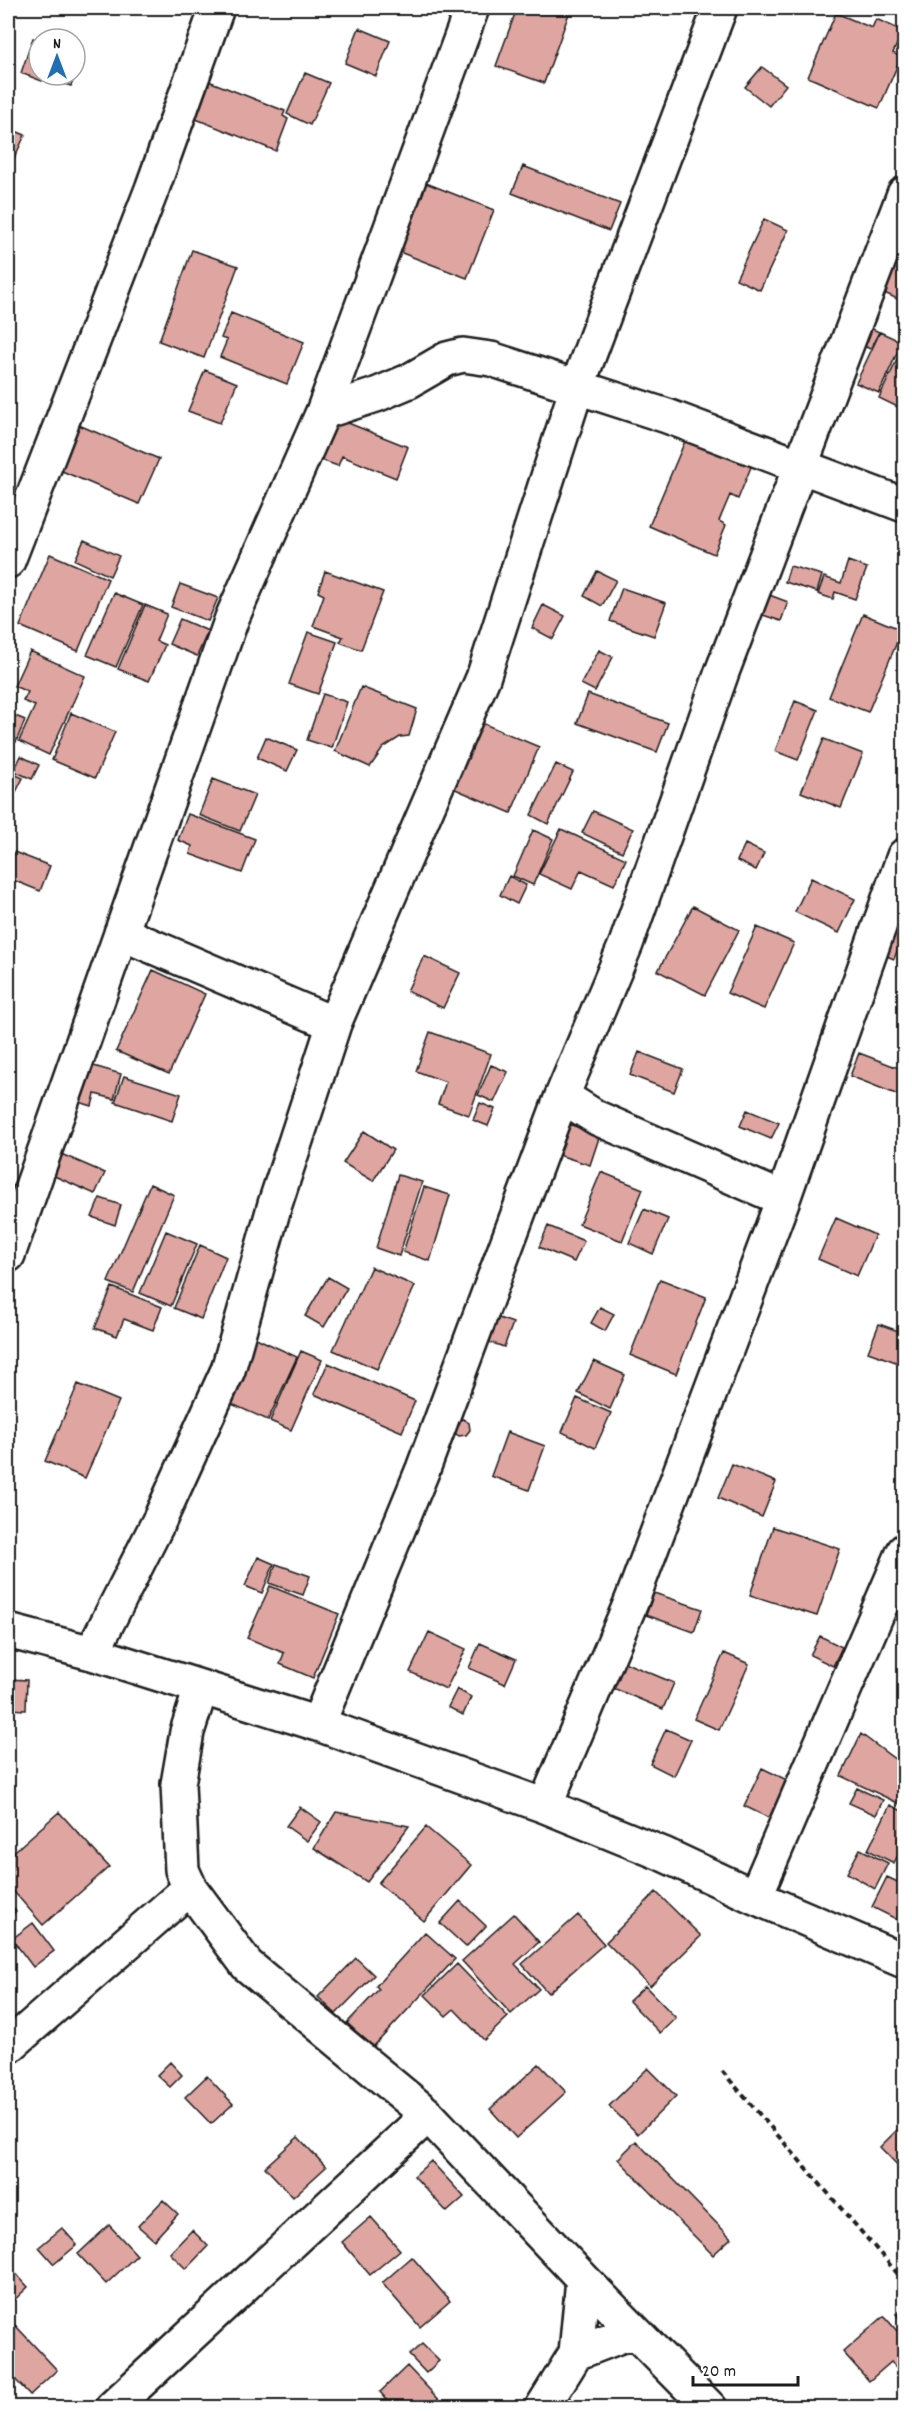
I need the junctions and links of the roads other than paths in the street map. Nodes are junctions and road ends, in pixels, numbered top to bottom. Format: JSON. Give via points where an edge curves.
{"nodes":[{"id":1,"x":217,"y":8,"type":"edge"},
{"id":2,"x":472,"y":8,"type":"edge"},
{"id":3,"x":720,"y":8,"type":"edge"},
{"id":4,"x":904,"y":194,"type":"edge"},
{"id":5,"x":577,"y":387,"type":"junction"},
{"id":6,"x":323,"y":412,"type":"junction"},
{"id":7,"x":801,"y":464,"type":"junction"},
{"id":8,"x":904,"y":505,"type":"edge"},
{"id":9,"x":8,"y":561,"type":"edge"},
{"id":10,"x":904,"y":856,"type":"edge"},
{"id":11,"x":121,"y":933,"type":"junction"},
{"id":12,"x":334,"y":1024,"type":"junction"},
{"id":13,"x":562,"y":1096,"type":"junction"},
{"id":14,"x":783,"y":1199,"type":"junction"},
{"id":15,"x":8,"y":1256,"type":"edge"},
{"id":16,"x":904,"y":1551,"type":"edge"},
{"id":17,"x":8,"y":1631,"type":"edge"},
{"id":18,"x":93,"y":1653,"type":"junction"},
{"id":19,"x":201,"y":1688,"type":"junction"},
{"id":20,"x":318,"y":1724,"type":"junction"},
{"id":21,"x":544,"y":1806,"type":"junction"},
{"id":22,"x":190,"y":1888,"type":"junction"},
{"id":23,"x":755,"y":1897,"type":"junction"},
{"id":24,"x":904,"y":1961,"type":"edge"},
{"id":25,"x":8,"y":2047,"type":"edge"},
{"id":26,"x":428,"y":2115,"type":"junction"},
{"id":27,"x":583,"y":2279,"type":"junction"},
{"id":28,"x":633,"y":2331,"type":"junction"},
{"id":29,"x":576,"y":2353,"type":"junction"},
{"id":30,"x":112,"y":2408,"type":"edge"},
{"id":31,"x":542,"y":2408,"type":"edge"},
{"id":32,"x":710,"y":2408,"type":"edge"}],
"edges":[{"from":1,"to":9,"type":"street","via":[[152,189]]},
{"from":2,"to":6,"type":"street"},
{"from":3,"to":5,"type":"street"},
{"from":4,"to":7,"type":"street"},
{"from":5,"to":6,"type":"street","via":[[491,359],[463,355],[447,359],[376,395]]},
{"from":5,"to":7,"type":"street"},
{"from":5,"to":12,"type":"street","via":[[483,678]]},
{"from":6,"to":11,"type":"street","via":[[232,618]]},
{"from":7,"to":8,"type":"street"},
{"from":7,"to":13,"type":"street","via":[[626,944]]},
{"from":10,"to":14,"type":"street"},
{"from":11,"to":12,"type":"street"},
{"from":11,"to":15,"type":"street"},
{"from":12,"to":18,"type":"street","via":[[275,1204],[228,1370]]},
{"from":13,"to":14,"type":"street","via":[[597,1118]]},
{"from":13,"to":20,"type":"street","via":[[423,1468]]},
{"from":14,"to":21,"type":"street","via":[[632,1600]]},
{"from":16,"to":23,"type":"street"},
{"from":17,"to":18,"type":"street"},
{"from":18,"to":19,"type":"street"},
{"from":19,"to":20,"type":"street"},
{"from":19,"to":22,"type":"street","via":[[187,1732],[178,1784],[182,1870]]},
{"from":20,"to":21,"type":"street"},
{"from":21,"to":23,"type":"street","via":[[663,1854]]},
{"from":22,"to":25,"type":"street"},
{"from":22,"to":26,"type":"street","via":[[247,1965]]},
{"from":23,"to":24,"type":"street"},
{"from":26,"to":27,"type":"street"},
{"from":26,"to":30,"type":"street"},
{"from":27,"to":28,"type":"street"},
{"from":27,"to":29,"type":"street"},
{"from":28,"to":29,"type":"street"},
{"from":28,"to":32,"type":"street"},
{"from":29,"to":31,"type":"street"}]}
